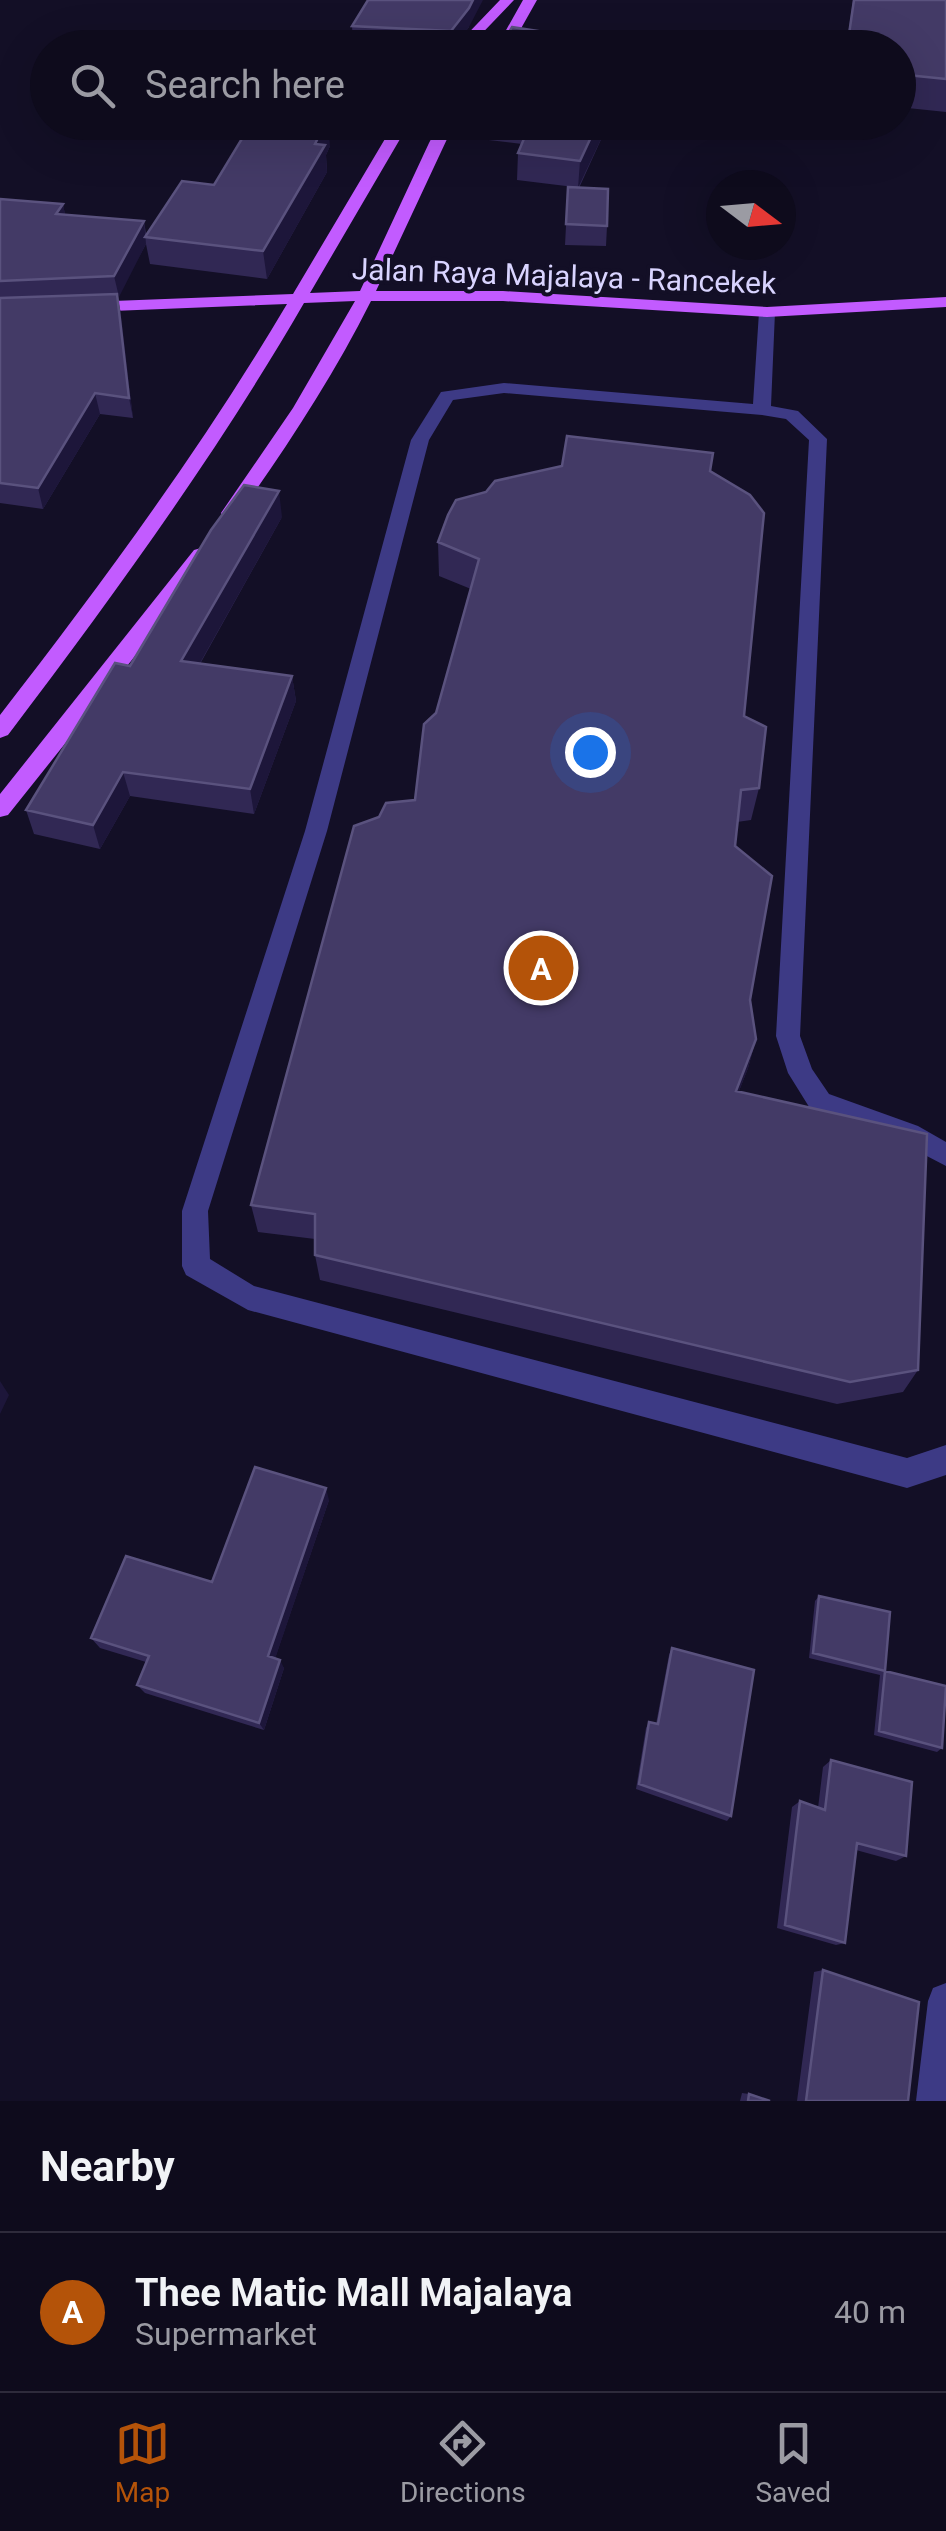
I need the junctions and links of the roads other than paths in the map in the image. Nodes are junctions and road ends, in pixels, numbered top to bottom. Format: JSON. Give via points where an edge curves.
{"nodes":[{"id":1,"x":507,"y":0,"type":"edge"},
{"id":2,"x":530,"y":0,"type":"edge"},
{"id":3,"x":478,"y":30,"type":"edge"},
{"id":4,"x":513,"y":30,"type":"edge"},
{"id":5,"x":393,"y":140,"type":"edge"},
{"id":6,"x":437,"y":140,"type":"edge"},
{"id":7,"x":365,"y":296,"type":"junction"},
{"id":8,"x":300,"y":299,"type":"junction"},
{"id":9,"x":946,"y":302,"type":"edge"},
{"id":10,"x":62,"y":308,"type":"edge"},
{"id":11,"x":767,"y":312,"type":"junction"},
{"id":12,"x":762,"y":410,"type":"junction"},
{"id":13,"x":0,"y":730,"type":"edge"},
{"id":14,"x":0,"y":809,"type":"edge"},
{"id":15,"x":946,"y":1155,"type":"edge"},
{"id":16,"x":946,"y":1460,"type":"edge"},
{"id":17,"x":946,"y":2000,"type":"edge"},
{"id":18,"x":934,"y":2101,"type":"edge"}],
"edges":[{"from":1,"to":3,"type":"main road"},
{"from":2,"to":4,"type":"main road"},
{"from":5,"to":8,"type":"main road"},
{"from":6,"to":7,"type":"main road"},
{"from":7,"to":8,"type":"main road","name":"Jalan Raya Majalaya - Rancekek"},
{"from":7,"to":11,"type":"main road","name":"Jalan Raya Majalaya - Rancekek","via":[[503,296]]},
{"from":7,"to":14,"type":"main road","via":[[214,536]]},
{"from":8,"to":10,"type":"main road","name":"Jalan Raya Majalaya - Rancekek"},
{"from":8,"to":13,"type":"main road","via":[[124,568]]},
{"from":9,"to":11,"type":"main road","name":"Jalan Raya Majalaya - Rancekek"},
{"from":11,"to":12,"type":"street"},
{"from":12,"to":15,"type":"street","via":[[792,415],[818,439],[788,1036],[820,1102],[909,1134]]},
{"from":12,"to":16,"type":"street","via":[[504,388],[447,396],[420,440],[406,481],[316,831],[195,1212],[196,1266],[248,1297],[907,1472]]},
{"from":17,"to":18,"type":"street"}]}
